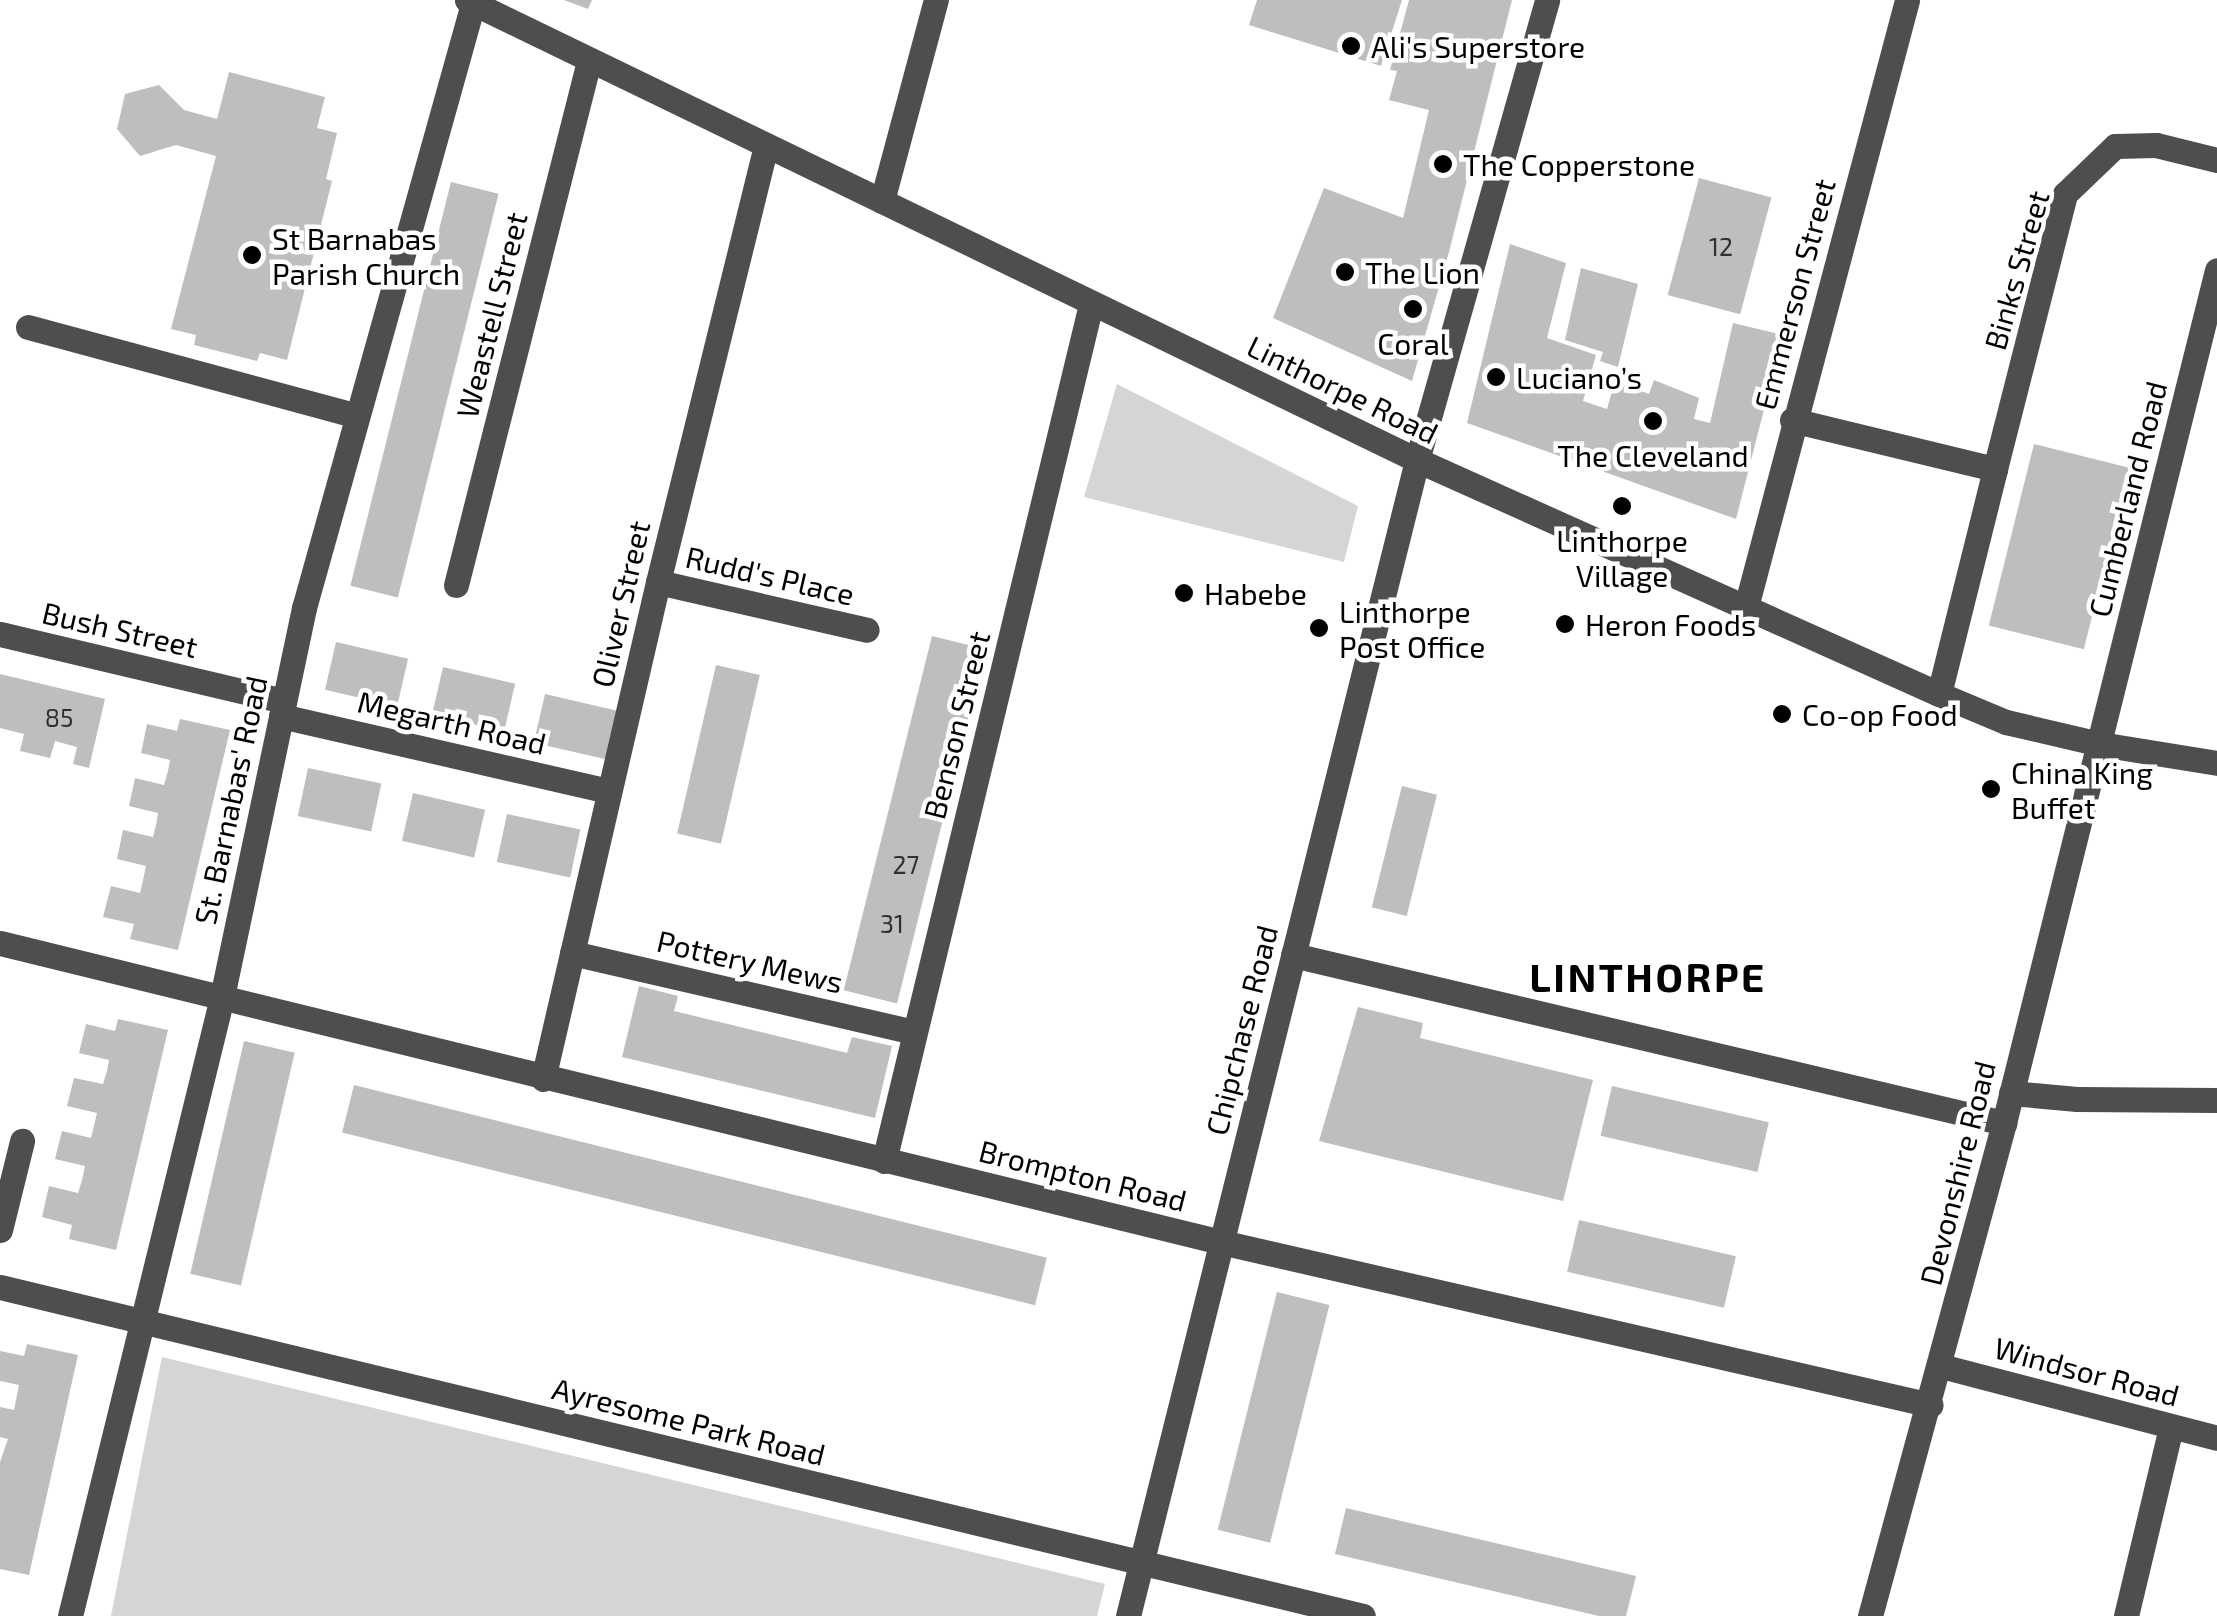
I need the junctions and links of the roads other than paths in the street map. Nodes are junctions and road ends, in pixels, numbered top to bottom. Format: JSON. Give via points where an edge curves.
{"nodes":[{"id":1,"x":936,"y":0,"type":"edge"},
{"id":2,"x":1547,"y":0,"type":"edge"},
{"id":3,"x":1907,"y":0,"type":"edge"},
{"id":4,"x":471,"y":1,"type":"edge"},
{"id":5,"x":589,"y":61,"type":"junction"},
{"id":6,"x":766,"y":147,"type":"junction"},
{"id":7,"x":2217,"y":160,"type":"edge"},
{"id":8,"x":882,"y":201,"type":"junction"},
{"id":9,"x":2217,"y":270,"type":"edge"},
{"id":10,"x":1091,"y":304,"type":"junction"},
{"id":11,"x":2210,"y":324,"type":"edge"},
{"id":12,"x":28,"y":327,"type":"dead end"},
{"id":13,"x":357,"y":416,"type":"junction"},
{"id":14,"x":1792,"y":420,"type":"junction"},
{"id":15,"x":1417,"y":460,"type":"junction"},
{"id":16,"x":1995,"y":469,"type":"junction"},
{"id":17,"x":658,"y":582,"type":"junction"},
{"id":18,"x":456,"y":585,"type":"dead end"},
{"id":19,"x":1746,"y":607,"type":"junction"},
{"id":20,"x":868,"y":630,"type":"dead end"},
{"id":21,"x":0,"y":634,"type":"edge"},
{"id":22,"x":1940,"y":694,"type":"junction"},
{"id":23,"x":282,"y":709,"type":"junction"},
{"id":24,"x":2100,"y":744,"type":"junction"},
{"id":25,"x":2217,"y":763,"type":"edge"},
{"id":26,"x":609,"y":791,"type":"junction"},
{"id":27,"x":0,"y":944,"type":"edge"},
{"id":28,"x":572,"y":953,"type":"junction"},
{"id":29,"x":1293,"y":955,"type":"junction"},
{"id":30,"x":222,"y":997,"type":"junction"},
{"id":31,"x":914,"y":1032,"type":"junction"},
{"id":32,"x":544,"y":1078,"type":"junction"},
{"id":33,"x":2011,"y":1093,"type":"junction"},
{"id":34,"x":2217,"y":1100,"type":"edge"},
{"id":35,"x":2004,"y":1123,"type":"junction"},
{"id":36,"x":22,"y":1141,"type":"dead end"},
{"id":37,"x":884,"y":1160,"type":"junction"},
{"id":38,"x":0,"y":1230,"type":"edge"},
{"id":39,"x":1221,"y":1242,"type":"junction"},
{"id":40,"x":0,"y":1287,"type":"edge"},
{"id":41,"x":139,"y":1322,"type":"junction"},
{"id":42,"x":1941,"y":1366,"type":"junction"},
{"id":43,"x":1931,"y":1404,"type":"junction"},
{"id":44,"x":2171,"y":1427,"type":"junction"},
{"id":45,"x":2217,"y":1438,"type":"edge"},
{"id":46,"x":1141,"y":1564,"type":"junction"},
{"id":47,"x":70,"y":1616,"type":"edge"},
{"id":48,"x":1128,"y":1616,"type":"edge"},
{"id":49,"x":1363,"y":1616,"type":"edge"},
{"id":50,"x":1870,"y":1616,"type":"edge"},
{"id":51,"x":2126,"y":1616,"type":"edge"}],
"edges":[{"from":1,"to":8,"type":"street"},
{"from":2,"to":15,"type":"street","name":"Chipchase Road"},
{"from":3,"to":14,"type":"street","name":"Emmerson Street"},
{"from":4,"to":5,"type":"street","name":"Linthorpe Road"},
{"from":4,"to":13,"type":"street","name":"St. Barnabas' Road"},
{"from":5,"to":6,"type":"street","name":"Linthorpe Road"},
{"from":5,"to":18,"type":"street","name":"Weastell Street"},
{"from":6,"to":8,"type":"street","name":"Linthorpe Road"},
{"from":6,"to":17,"type":"street","name":"Oliver Street"},
{"from":7,"to":16,"type":"street","name":"Binks Street","via":[[2156,145],[2115,146],[2065,194]]},
{"from":8,"to":10,"type":"street","name":"Linthorpe Road"},
{"from":9,"to":11,"type":"street","name":"Cumberland Road"},
{"from":10,"to":15,"type":"street","name":"Linthorpe Road"},
{"from":10,"to":31,"type":"street","name":"Benson Street"},
{"from":11,"to":24,"type":"street","name":"Cumberland Road"},
{"from":12,"to":13,"type":"street"},
{"from":13,"to":23,"type":"street","name":"St. Barnabas' Road"},
{"from":14,"to":16,"type":"street"},
{"from":14,"to":19,"type":"street","name":"Emmerson Street"},
{"from":15,"to":19,"type":"street","name":"Linthorpe Road"},
{"from":15,"to":29,"type":"street","name":"Chipchase Road"},
{"from":16,"to":22,"type":"street","name":"Binks Street"},
{"from":17,"to":20,"type":"street","name":"Rudd's Place"},
{"from":17,"to":26,"type":"street","name":"Oliver Street"},
{"from":19,"to":22,"type":"street","name":"Linthorpe Road"},
{"from":21,"to":23,"type":"street","name":"Bush Street"},
{"from":22,"to":24,"type":"street","name":"Linthorpe Road","via":[[2006,722]]},
{"from":23,"to":26,"type":"street","name":"Megarth Road"},
{"from":23,"to":30,"type":"street","name":"St. Barnabas' Road"},
{"from":24,"to":25,"type":"street","name":"Linthorpe Road"},
{"from":24,"to":33,"type":"street","name":"Devonshire Road"},
{"from":26,"to":28,"type":"street","name":"Oliver Street"},
{"from":27,"to":30,"type":"street","name":"Brompton Road"},
{"from":28,"to":31,"type":"street","name":"Pottery Mews"},
{"from":28,"to":32,"type":"street","name":"Oliver Street"},
{"from":29,"to":35,"type":"street"},
{"from":29,"to":39,"type":"street","name":"Chipchase Road"},
{"from":30,"to":32,"type":"street","name":"Brompton Road"},
{"from":30,"to":41,"type":"street","name":"St. Barnabas' Road"},
{"from":31,"to":37,"type":"street","name":"Benson Street"},
{"from":32,"to":37,"type":"street","name":"Brompton Road"},
{"from":33,"to":34,"type":"street"},
{"from":33,"to":35,"type":"street","name":"Devonshire Road"},
{"from":35,"to":42,"type":"street","name":"Devonshire Road"},
{"from":36,"to":38,"type":"street"},
{"from":37,"to":39,"type":"street","name":"Brompton Road"},
{"from":39,"to":43,"type":"street","name":"Brompton Road"},
{"from":39,"to":46,"type":"street","name":"Chipchase Road"},
{"from":40,"to":41,"type":"street","name":"Ayresome Park Road"},
{"from":41,"to":46,"type":"street","name":"Ayresome Park Road"},
{"from":41,"to":47,"type":"street","name":"St. Barnabas' Road"},
{"from":42,"to":43,"type":"street","name":"Devonshire Road"},
{"from":42,"to":44,"type":"street","name":"Windsor Road"},
{"from":43,"to":50,"type":"street","name":"Devonshire Road"},
{"from":44,"to":45,"type":"street","name":"Windsor Road"},
{"from":44,"to":51,"type":"street"},
{"from":46,"to":48,"type":"street","name":"Chipchase Road"},
{"from":46,"to":49,"type":"street","name":"Ayresome Park Road"}]}
